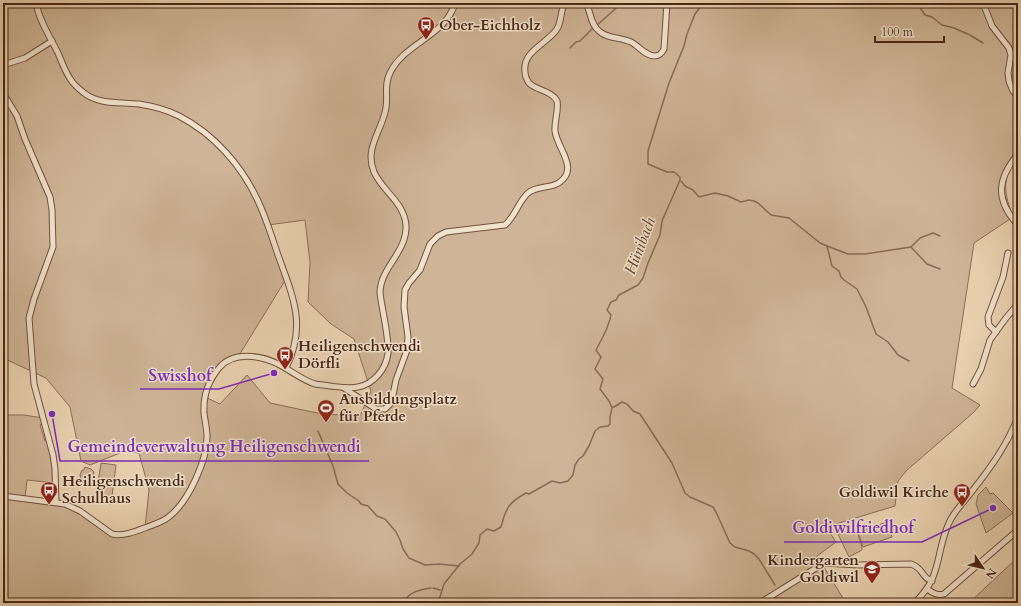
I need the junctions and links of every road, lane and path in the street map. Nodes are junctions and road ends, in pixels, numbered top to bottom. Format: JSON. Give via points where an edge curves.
{"nodes":[{"id":1,"x":36,"y":3,"type":"edge"},
{"id":2,"x":455,"y":3,"type":"edge"},
{"id":3,"x":565,"y":3,"type":"edge"},
{"id":4,"x":586,"y":3,"type":"edge"},
{"id":5,"x":667,"y":3,"type":"edge"},
{"id":6,"x":983,"y":3,"type":"edge"},
{"id":7,"x":1014,"y":3,"type":"edge"},
{"id":8,"x":1018,"y":8,"type":"edge"},
{"id":9,"x":52,"y":41,"type":"junction"},
{"id":10,"x":3,"y":65,"type":"edge"},
{"id":11,"x":3,"y":92,"type":"edge"},
{"id":12,"x":1018,"y":97,"type":"edge"},
{"id":13,"x":1018,"y":154,"type":"edge"},
{"id":14,"x":1018,"y":225,"type":"edge"},
{"id":15,"x":1008,"y":253,"type":"dead end"},
{"id":16,"x":1018,"y":304,"type":"edge"},
{"id":17,"x":996,"y":332,"type":"junction"},
{"id":18,"x":286,"y":368,"type":"junction"},
{"id":19,"x":973,"y":384,"type":"dead end"},
{"id":20,"x":343,"y":387,"type":"junction"},
{"id":21,"x":1018,"y":417,"type":"edge"},
{"id":22,"x":3,"y":496,"type":"edge"},
{"id":23,"x":56,"y":502,"type":"junction"},
{"id":24,"x":1018,"y":530,"type":"edge"},
{"id":25,"x":932,"y":581,"type":"junction"},
{"id":26,"x":927,"y":590,"type":"junction"},
{"id":27,"x":760,"y":603,"type":"edge"},
{"id":28,"x":914,"y":603,"type":"edge"}],
"edges":[{"from":1,"to":9,"type":"street"},
{"from":2,"to":20,"type":"street","via":[[444,23],[398,60],[388,76],[386,108],[373,141],[371,159],[375,173],[403,212],[406,231],[402,244],[380,283],[388,347],[384,365],[377,376],[367,384]]},
{"from":3,"to":20,"type":"street","via":[[557,29],[530,54],[525,68],[525,75],[530,84],[553,95],[557,101],[555,132],[567,161],[564,178],[557,184],[528,193],[505,225],[446,232],[430,244],[420,270],[405,290],[407,350],[394,386],[392,402],[387,408],[372,408]]},
{"from":4,"to":5,"type":"street","via":[[593,24],[599,31],[607,36],[630,42],[655,56],[664,49]]},
{"from":6,"to":12,"type":"street","via":[[992,26],[1009,48],[1009,81]]},
{"from":7,"to":8,"type":"street"},
{"from":9,"to":10,"type":"street","via":[[24,58]]},
{"from":9,"to":18,"type":"street","via":[[71,80],[83,93],[103,101],[145,105],[178,116],[208,136],[243,174],[259,202],[296,310],[297,334]]},
{"from":11,"to":23,"type":"street","via":[[15,112],[50,197],[52,210],[52,250],[29,316],[34,384],[53,455]]},
{"from":13,"to":14,"type":"street","via":[[1005,173],[1001,192],[1006,211]]},
{"from":15,"to":17,"type":"street","via":[[1003,277],[988,317],[989,325]]},
{"from":16,"to":17,"type":"street"},
{"from":17,"to":19,"type":"street","via":[[990,340],[981,369]]},
{"from":18,"to":20,"type":"street","via":[[316,384]]},
{"from":18,"to":23,"type":"street","via":[[264,359],[243,356],[226,361],[216,370],[208,385],[204,401],[207,436],[204,457],[188,494],[166,519],[129,533],[114,535],[80,511]]},
{"from":21,"to":25,"type":"street","via":[[994,463],[949,521]]},
{"from":22,"to":23,"type":"street"},
{"from":24,"to":26,"type":"street","via":[[944,594],[940,596]]},
{"from":25,"to":26,"type":"street"},
{"from":25,"to":27,"type":"street","via":[[927,580],[917,566],[911,564],[824,563]]},
{"from":26,"to":28,"type":"street"}]}
